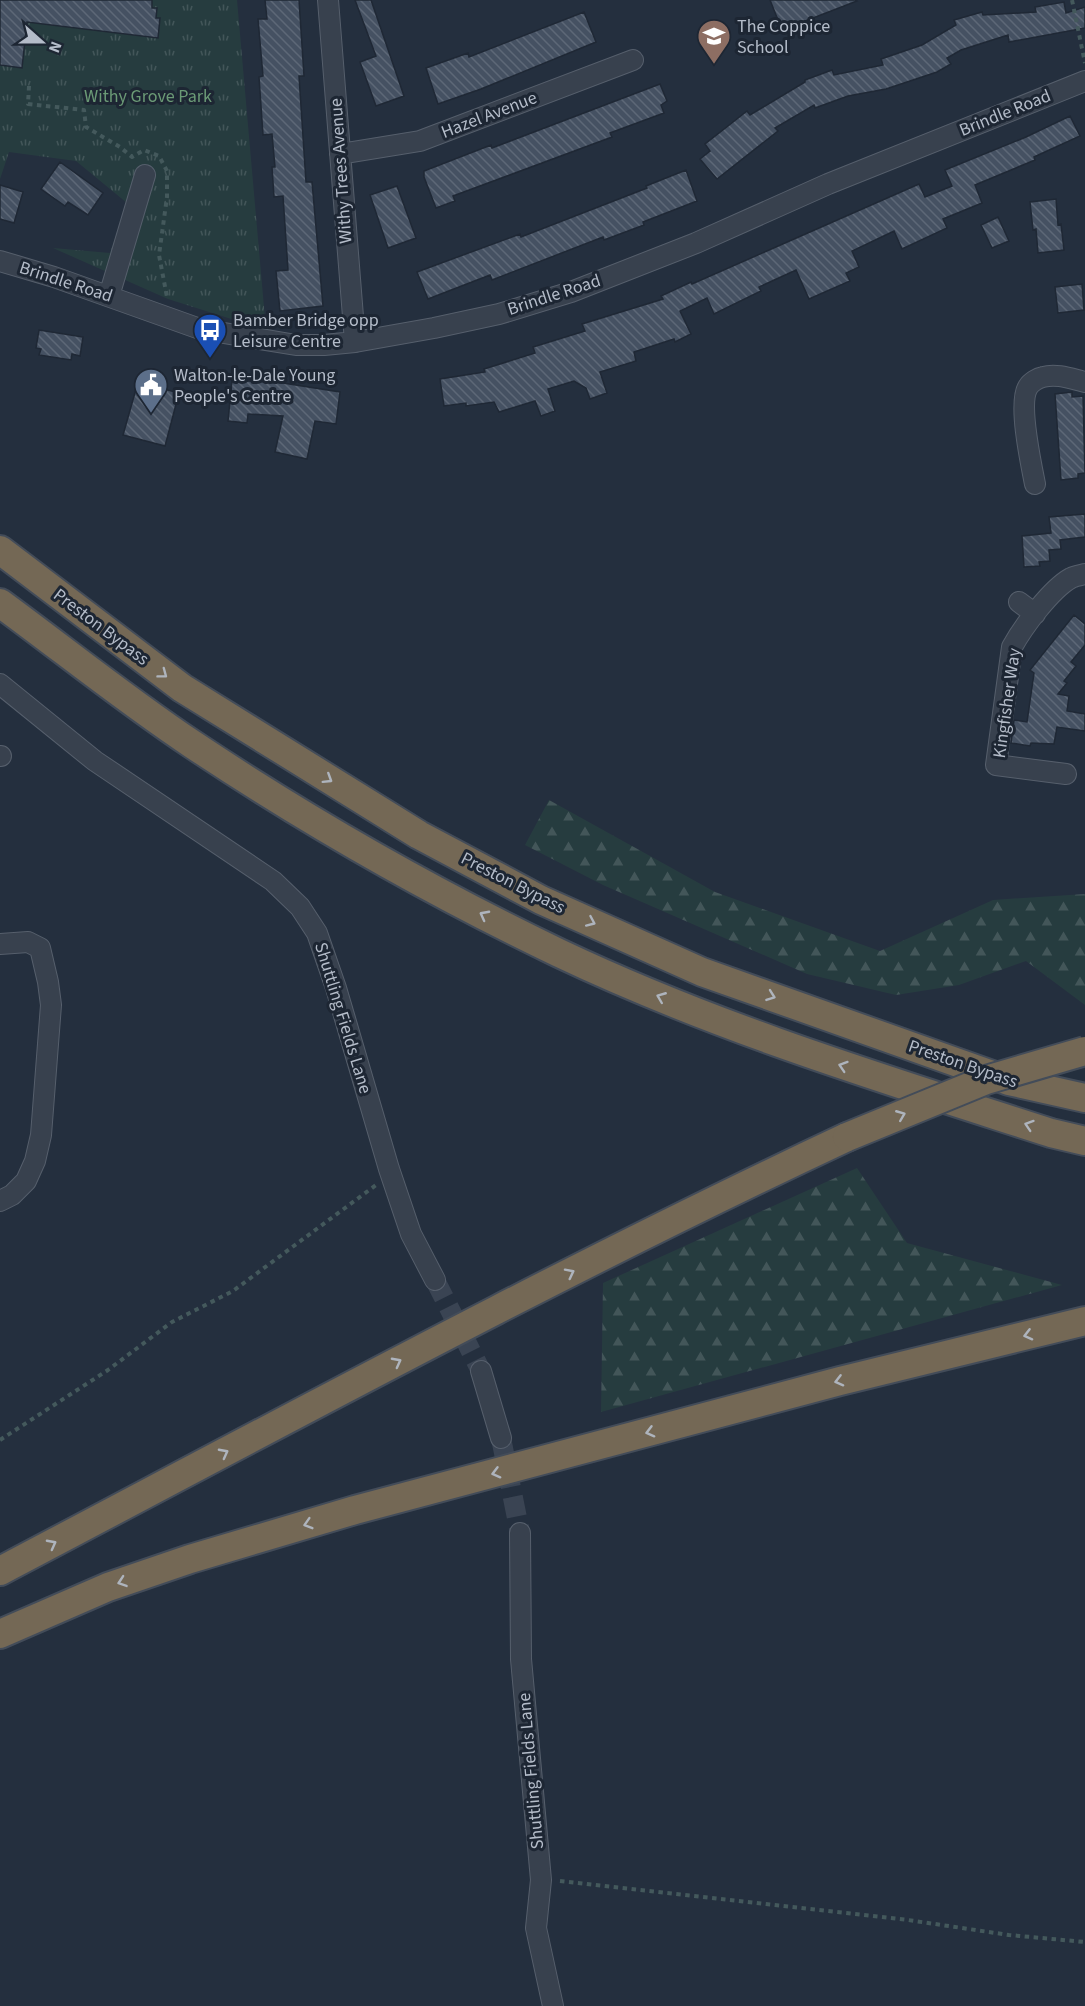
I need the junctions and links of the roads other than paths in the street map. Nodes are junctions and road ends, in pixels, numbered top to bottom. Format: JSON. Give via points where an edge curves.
{"nodes":[{"id":1,"x":328,"y":0,"type":"edge"},
{"id":2,"x":633,"y":60,"type":"dead end"},
{"id":3,"x":1085,"y":81,"type":"edge"},
{"id":4,"x":340,"y":154,"type":"junction"},
{"id":5,"x":145,"y":175,"type":"dead end"},
{"id":6,"x":0,"y":261,"type":"edge"},
{"id":7,"x":109,"y":296,"type":"junction"},
{"id":8,"x":355,"y":342,"type":"junction"},
{"id":9,"x":1079,"y":377,"type":"edge"},
{"id":10,"x":1035,"y":484,"type":"dead end"},
{"id":11,"x":0,"y":550,"type":"edge"},
{"id":12,"x":1085,"y":574,"type":"edge"},
{"id":13,"x":1019,"y":602,"type":"dead end"},
{"id":14,"x":0,"y":603,"type":"edge"},
{"id":15,"x":1035,"y":614,"type":"junction"},
{"id":16,"x":0,"y":684,"type":"edge"},
{"id":17,"x":1066,"y":774,"type":"dead end"},
{"id":18,"x":0,"y":944,"type":"edge"},
{"id":19,"x":1085,"y":1051,"type":"edge"},
{"id":20,"x":1085,"y":1098,"type":"edge"},
{"id":21,"x":1085,"y":1141,"type":"edge"},
{"id":22,"x":0,"y":1201,"type":"edge"},
{"id":23,"x":435,"y":1280,"type":"tunnel mouth"},
{"id":24,"x":1085,"y":1321,"type":"edge"},
{"id":25,"x":481,"y":1371,"type":"tunnel mouth"},
{"id":26,"x":501,"y":1438,"type":"tunnel mouth"},
{"id":27,"x":520,"y":1533,"type":"tunnel mouth"},
{"id":28,"x":0,"y":1571,"type":"edge"},
{"id":29,"x":0,"y":1634,"type":"edge"},
{"id":30,"x":554,"y":2006,"type":"edge"}],
"edges":[{"from":1,"to":4,"type":"street","name":"Withy Trees Avenue"},
{"from":2,"to":4,"type":"street","name":"Hazel Avenue","via":[[420,141]]},
{"from":3,"to":8,"type":"street","name":"Brindle Road","via":[[571,292],[499,314]]},
{"from":4,"to":8,"type":"street","name":"Withy Trees Avenue"},
{"from":5,"to":7,"type":"street"},
{"from":6,"to":7,"type":"street","name":"Brindle Road"},
{"from":7,"to":8,"type":"street","name":"Brindle Road","via":[[200,329],[296,345]]},
{"from":9,"to":10,"type":"street","via":[[1045,376],[1028,387],[1024,407]]},
{"from":11,"to":20,"type":"highway","name":"Preston Bypass","one_way":true,"via":[[182,688],[419,835],[542,900],[702,972],[1009,1081]]},
{"from":12,"to":15,"type":"street","name":"Kingfisher Way","via":[[1058,588]]},
{"from":13,"to":15,"type":"street"},
{"from":21,"to":14,"type":"highway","name":"Preston Bypass","one_way":true,"via":[[772,1041],[634,986],[499,923],[371,855],[246,779],[130,700]]},
{"from":15,"to":17,"type":"street","name":"Kingfisher Way","via":[[1012,647],[996,765]]},
{"from":16,"to":23,"type":"street","name":"Shuttling Fields Lane","via":[[95,761],[273,881],[300,907],[317,933],[411,1234]]},
{"from":18,"to":22,"type":"street","via":[[28,942],[40,948],[51,1005],[41,1135],[35,1161],[26,1181]]},
{"from":28,"to":19,"type":"highway","one_way":true,"bridge":true,"via":[[729,1192],[847,1137],[986,1080]]},
{"from":24,"to":29,"type":"highway","one_way":true,"via":[[840,1380],[355,1509],[190,1558],[108,1587]]},
{"from":25,"to":26,"type":"street"},
{"from":27,"to":30,"type":"street","name":"Shuttling Fields Lane","via":[[521,1659],[541,1880],[536,1928]]}]}
